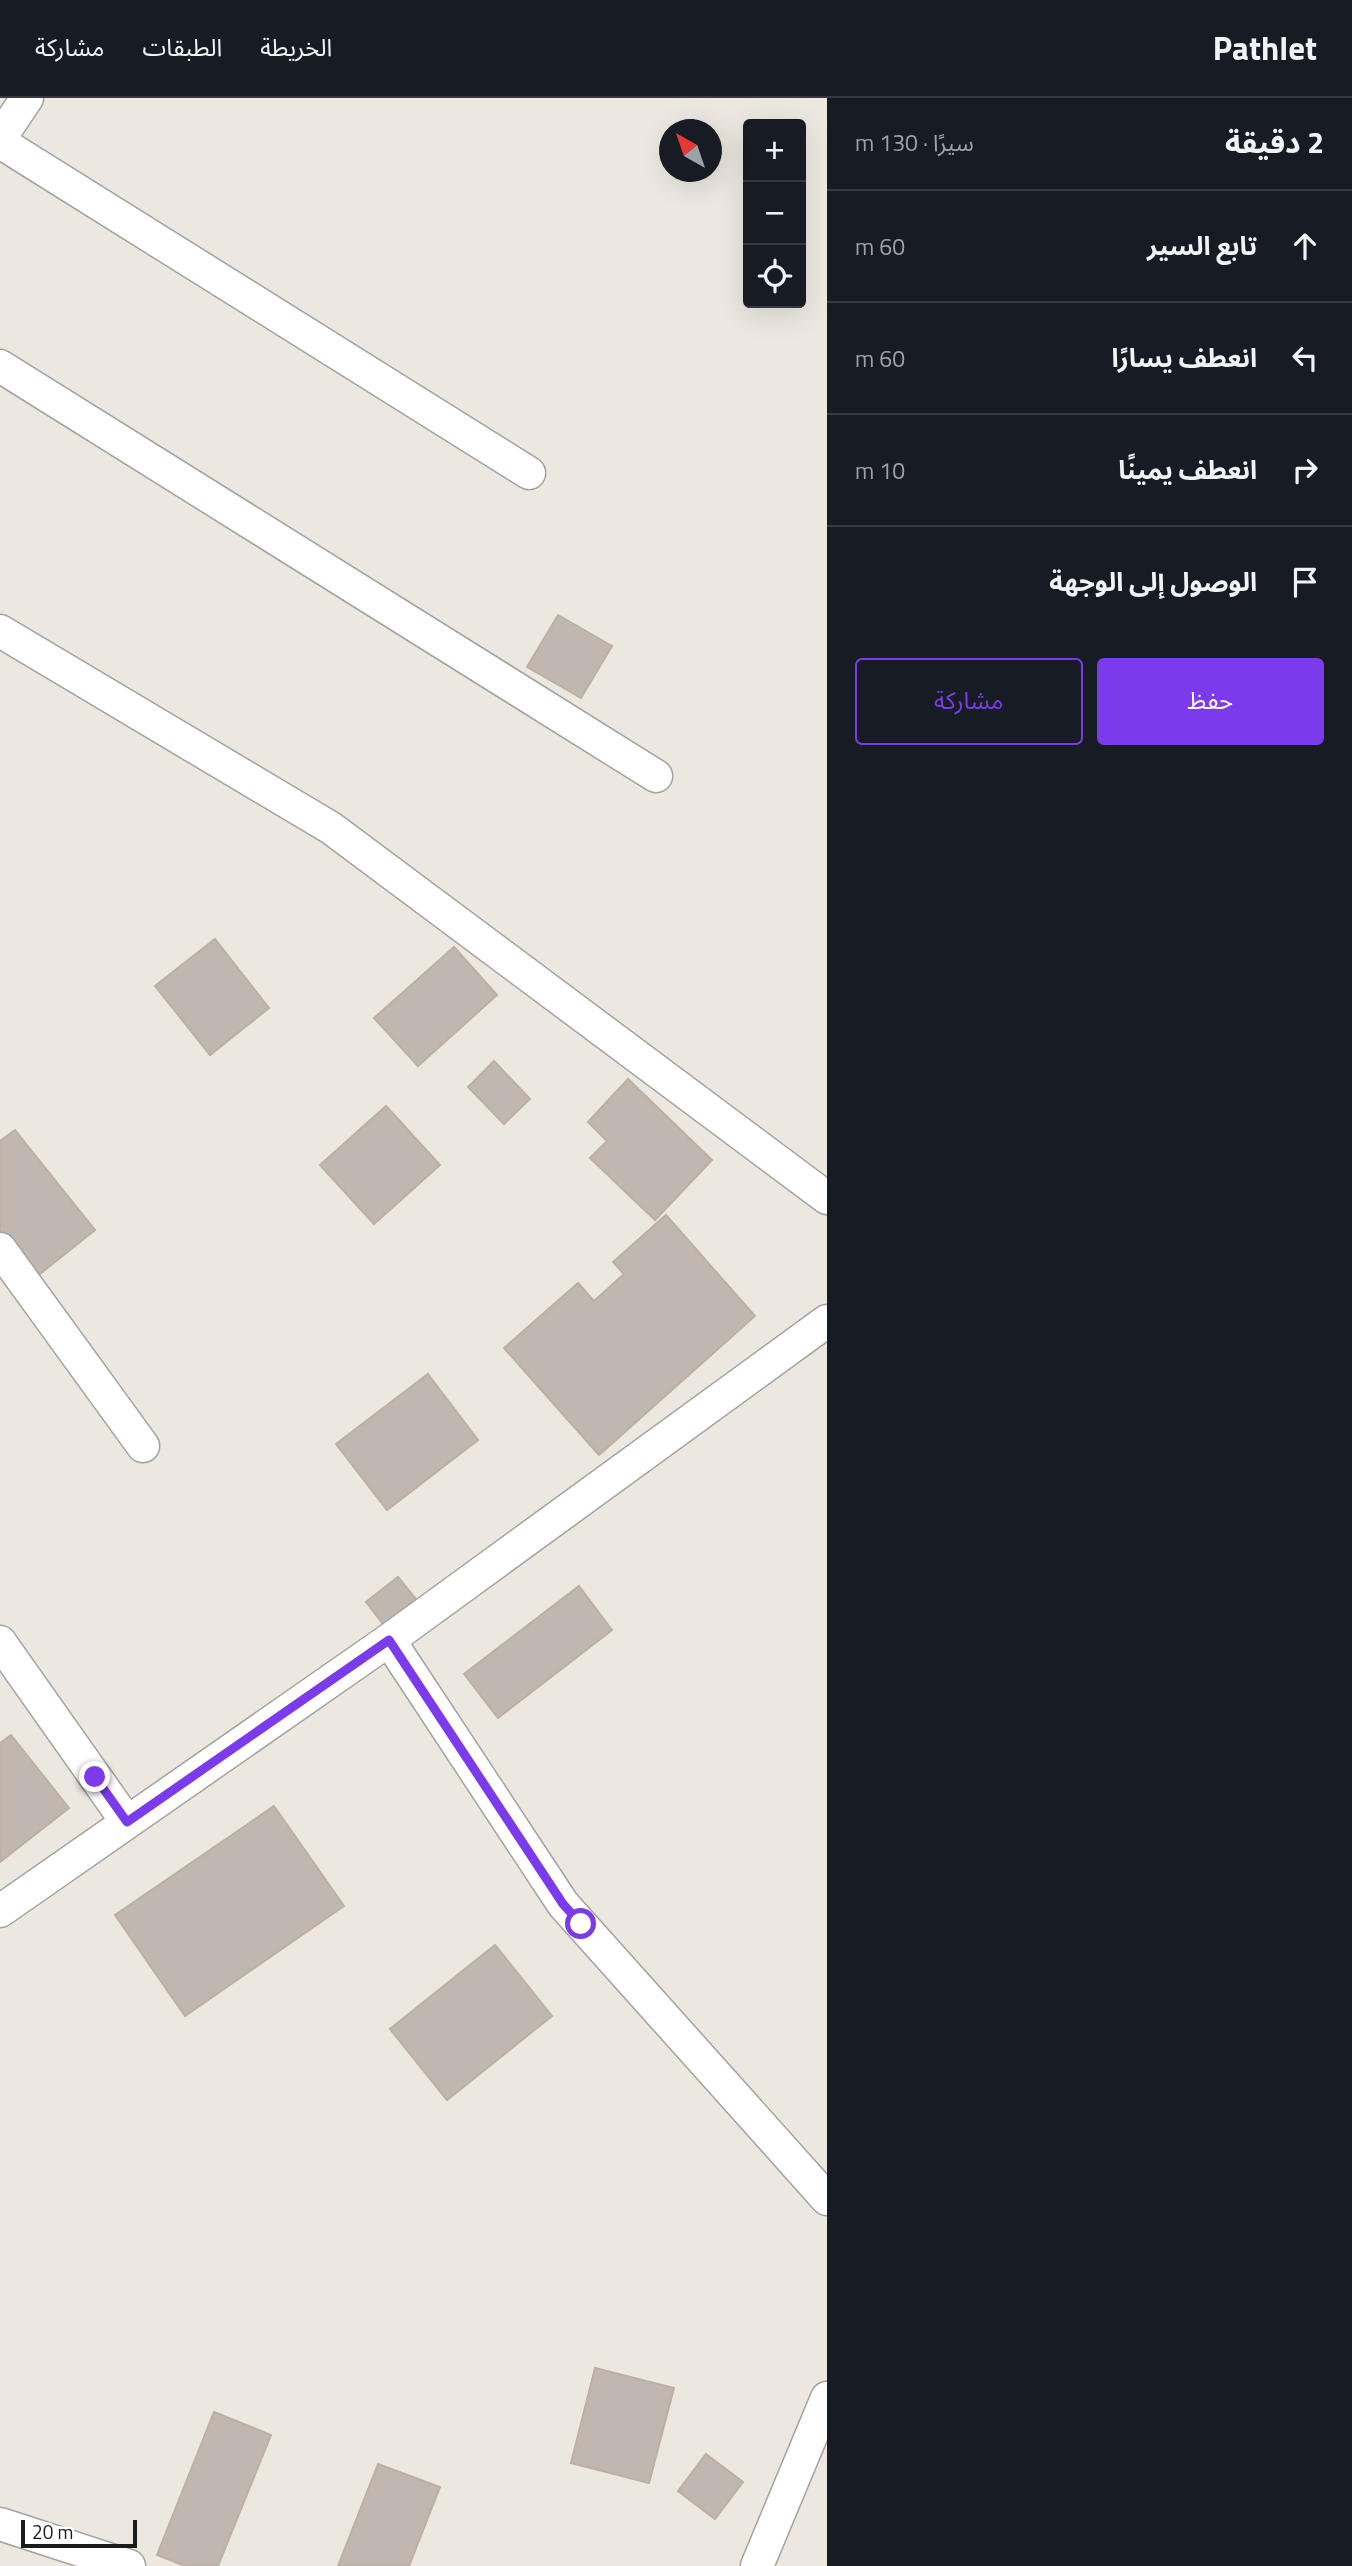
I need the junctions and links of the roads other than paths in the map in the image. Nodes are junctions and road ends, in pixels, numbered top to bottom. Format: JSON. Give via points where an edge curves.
{"nodes":[{"id":1,"x":27,"y":98,"type":"edge"},
{"id":2,"x":0,"y":140,"type":"edge"},
{"id":3,"x":0,"y":366,"type":"edge"},
{"id":4,"x":529,"y":472,"type":"dead end"},
{"id":5,"x":0,"y":631,"type":"edge"},
{"id":6,"x":656,"y":776,"type":"dead end"},
{"id":7,"x":827,"y":1198,"type":"edge"},
{"id":8,"x":0,"y":1249,"type":"edge"},
{"id":9,"x":827,"y":1321,"type":"edge"},
{"id":10,"x":143,"y":1446,"type":"dead end"},
{"id":11,"x":389,"y":1640,"type":"junction"},
{"id":12,"x":0,"y":1642,"type":"edge"},
{"id":13,"x":127,"y":1822,"type":"junction"},
{"id":14,"x":0,"y":1911,"type":"edge"},
{"id":15,"x":827,"y":2199,"type":"edge"},
{"id":16,"x":827,"y":2398,"type":"edge"},
{"id":17,"x":0,"y":2524,"type":"edge"},
{"id":18,"x":129,"y":2566,"type":"edge"},
{"id":19,"x":757,"y":2566,"type":"edge"}],
"edges":[{"from":1,"to":2,"type":"street"},
{"from":2,"to":4,"type":"street"},
{"from":3,"to":6,"type":"street"},
{"from":5,"to":7,"type":"street","via":[[331,828]]},
{"from":8,"to":10,"type":"street"},
{"from":9,"to":11,"type":"street"},
{"from":11,"to":13,"type":"street"},
{"from":11,"to":15,"type":"street","via":[[563,1904]]},
{"from":12,"to":13,"type":"street"},
{"from":13,"to":14,"type":"street"},
{"from":16,"to":19,"type":"street"},
{"from":17,"to":18,"type":"street"}]}
